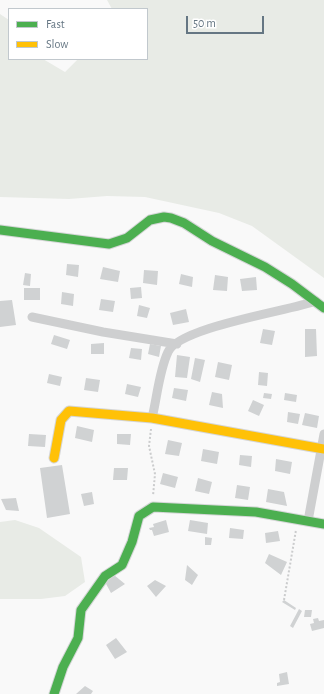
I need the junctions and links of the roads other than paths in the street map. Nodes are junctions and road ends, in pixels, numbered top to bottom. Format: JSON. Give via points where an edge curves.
{"nodes":[{"id":1,"x":0,"y":230,"type":"edge"},
{"id":2,"x":316,"y":301,"type":"junction"},
{"id":3,"x":324,"y":308,"type":"edge"},
{"id":4,"x":32,"y":317,"type":"dead end"},
{"id":5,"x":177,"y":344,"type":"junction"},
{"id":6,"x":152,"y":418,"type":"junction"},
{"id":7,"x":324,"y":434,"type":"edge"},
{"id":8,"x":322,"y":449,"type":"edge"},
{"id":9,"x":54,"y":458,"type":"dead end"},
{"id":10,"x":303,"y":520,"type":"junction"},
{"id":11,"x":324,"y":524,"type":"edge"},
{"id":12,"x":54,"y":694,"type":"edge"}],
"edges":[{"from":1,"to":2,"type":"street","via":[[99,245],[126,239],[136,228],[150,220],[162,217],[176,219],[213,241],[257,262]]},
{"from":2,"to":3,"type":"street"},
{"from":2,"to":5,"type":"street","via":[[299,307],[250,316],[185,337]]},
{"from":4,"to":5,"type":"street"},
{"from":5,"to":6,"type":"street","via":[[168,351]]},
{"from":6,"to":8,"type":"street"},
{"from":6,"to":9,"type":"street","via":[[69,411],[61,420]]},
{"from":7,"to":8,"type":"street"},
{"from":8,"to":10,"type":"street"},
{"from":10,"to":11,"type":"street"},
{"from":10,"to":12,"type":"street","via":[[256,512],[153,507],[139,516],[122,565],[105,576],[81,610],[78,638],[63,667]]}]}
